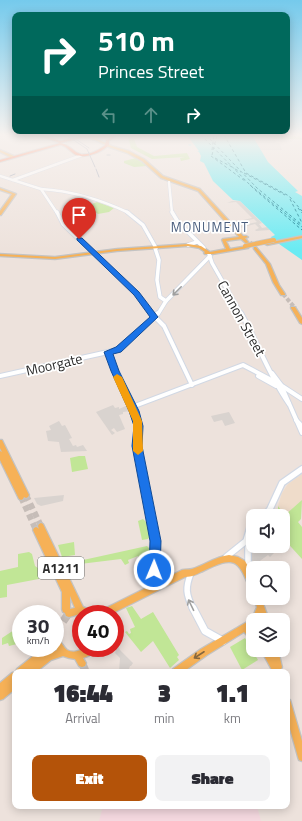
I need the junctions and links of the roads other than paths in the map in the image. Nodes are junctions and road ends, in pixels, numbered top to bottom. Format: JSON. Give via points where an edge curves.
{"nodes":[{"id":1,"x":33,"y":173,"type":"edge"},
{"id":2,"x":157,"y":173,"type":"edge"},
{"id":3,"x":0,"y":176,"type":"edge"},
{"id":4,"x":15,"y":180,"type":"junction"},
{"id":5,"x":169,"y":181,"type":"junction"},
{"id":6,"x":41,"y":189,"type":"junction"},
{"id":7,"x":2,"y":191,"type":"edge"},
{"id":8,"x":0,"y":214,"type":"edge"},
{"id":9,"x":302,"y":236,"type":"edge"},
{"id":10,"x":195,"y":237,"type":"junction"},
{"id":11,"x":245,"y":237,"type":"junction"},
{"id":12,"x":198,"y":242,"type":"junction"},
{"id":13,"x":247,"y":244,"type":"junction"},
{"id":14,"x":186,"y":245,"type":"junction"},
{"id":15,"x":155,"y":248,"type":"junction"},
{"id":16,"x":202,"y":248,"type":"junction"},
{"id":17,"x":254,"y":248,"type":"tunnel mouth"},
{"id":18,"x":228,"y":249,"type":"junction"},
{"id":19,"x":94,"y":253,"type":"junction"},
{"id":20,"x":208,"y":254,"type":"junction"},
{"id":21,"x":0,"y":255,"type":"edge"},
{"id":22,"x":283,"y":294,"type":"tunnel mouth"},
{"id":23,"x":166,"y":301,"type":"junction"},
{"id":24,"x":154,"y":317,"type":"junction"},
{"id":25,"x":302,"y":318,"type":"edge"},
{"id":26,"x":302,"y":322,"type":"edge"},
{"id":27,"x":108,"y":352,"type":"junction"},
{"id":28,"x":0,"y":376,"type":"edge"},
{"id":29,"x":192,"y":385,"type":"junction"},
{"id":30,"x":278,"y":385,"type":"junction"},
{"id":31,"x":302,"y":399,"type":"edge"},
{"id":32,"x":132,"y":407,"type":"junction"},
{"id":33,"x":296,"y":420,"type":"junction"},
{"id":34,"x":302,"y":426,"type":"edge"},
{"id":35,"x":302,"y":433,"type":"edge"},
{"id":36,"x":0,"y":442,"type":"edge"},
{"id":37,"x":0,"y":454,"type":"edge"},
{"id":38,"x":302,"y":469,"type":"edge"},
{"id":39,"x":271,"y":509,"type":"edge"},
{"id":40,"x":246,"y":541,"type":"edge"},
{"id":41,"x":226,"y":557,"type":"junction"},
{"id":42,"x":246,"y":568,"type":"edge"},
{"id":43,"x":191,"y":573,"type":"junction"},
{"id":44,"x":161,"y":584,"type":"junction"},
{"id":45,"x":120,"y":605,"type":"edge"},
{"id":46,"x":259,"y":605,"type":"edge"},
{"id":47,"x":260,"y":608,"type":"junction"},
{"id":48,"x":80,"y":610,"type":"joint"},
{"id":49,"x":258,"y":613,"type":"edge"},
{"id":50,"x":262,"y":613,"type":"edge"},
{"id":51,"x":244,"y":627,"type":"edge"},
{"id":52,"x":223,"y":641,"type":"junction"},
{"id":53,"x":38,"y":657,"type":"edge"},
{"id":54,"x":49,"y":657,"type":"edge"},
{"id":55,"x":269,"y":657,"type":"edge"},
{"id":56,"x":276,"y":657,"type":"edge"},
{"id":57,"x":24,"y":669,"type":"edge"},
{"id":58,"x":34,"y":669,"type":"edge"},
{"id":59,"x":180,"y":669,"type":"edge"},
{"id":60,"x":277,"y":669,"type":"edge"},
{"id":61,"x":278,"y":669,"type":"edge"},
{"id":62,"x":12,"y":678,"type":"edge"},
{"id":63,"x":12,"y":686,"type":"edge"},
{"id":64,"x":0,"y":688,"type":"edge"},
{"id":65,"x":0,"y":696,"type":"edge"},
{"id":66,"x":290,"y":714,"type":"edge"},
{"id":67,"x":302,"y":757,"type":"edge"}],
"edges":[{"from":1,"to":4,"type":"street"},
{"from":2,"to":5,"type":"main road"},
{"from":3,"to":4,"type":"street"},
{"from":4,"to":6,"type":"street"},
{"from":5,"to":10,"type":"street","via":[[173,215]]},
{"from":5,"to":11,"type":"main road","via":[[199,190]]},
{"from":5,"to":11,"type":"main road","via":[[188,184],[204,192]]},
{"from":6,"to":15,"type":"street","via":[[86,197],[131,214],[141,222]]},
{"from":6,"to":19,"type":"street","via":[[52,203],[62,223]]},
{"from":7,"to":8,"type":"main road","via":[[14,194]]},
{"from":9,"to":13,"type":"main road","bridge":true},
{"from":10,"to":12,"type":"street"},
{"from":10,"to":16,"type":"street"},
{"from":11,"to":13,"type":"main road"},
{"from":11,"to":18,"type":"main road","via":[[224,240]]},
{"from":12,"to":14,"type":"street"},
{"from":12,"to":16,"type":"street"},
{"from":13,"to":18,"type":"main road"},
{"from":13,"to":20,"type":"main road"},
{"from":14,"to":15,"type":"main road"},
{"from":14,"to":16,"type":"main road"},
{"from":15,"to":19,"type":"main road"},
{"from":15,"to":23,"type":"street","via":[[159,260],[157,283],[160,297]]},
{"from":16,"to":20,"type":"main road"},
{"from":17,"to":22,"type":"main road","via":[[265,261]]},
{"from":18,"to":20,"type":"main road"},
{"from":19,"to":21,"type":"main road","via":[[55,258]]},
{"from":19,"to":24,"type":"street","via":[[141,299]]},
{"from":20,"to":23,"type":"street","name":"Moorgate","one_way":true,"via":[[202,264]]},
{"from":20,"to":30,"type":"street","name":"Cannon Street","via":[[244,316]]},
{"from":23,"to":24,"type":"street","name":"Moorgate"},
{"from":24,"to":27,"type":"street","name":"Moorgate","via":[[118,350]]},
{"from":24,"to":29,"type":"street","via":[[166,330]]},
{"from":25,"to":26,"type":"main road","via":[[294,308]]},
{"from":27,"to":28,"type":"street","name":"Moorgate"},
{"from":27,"to":32,"type":"street"},
{"from":29,"to":30,"type":"street","via":[[242,366]]},
{"from":29,"to":32,"type":"street"},
{"from":30,"to":31,"type":"street"},
{"from":30,"to":33,"type":"street","name":"Cannon Street"},
{"from":32,"to":44,"type":"street","via":[[138,426],[137,446],[156,541],[154,567]]},
{"from":33,"to":34,"type":"street","name":"Cannon Street"},
{"from":33,"to":35,"type":"street","name":"Cannon Street"},
{"from":36,"to":37,"type":"main road","via":[[23,496]]},
{"from":38,"to":39,"type":"street","via":[[289,476],[280,486]]},
{"from":40,"to":41,"type":"street"},
{"from":41,"to":42,"type":"main road","via":[[239,561]]},
{"from":41,"to":43,"type":"main road"},
{"from":43,"to":44,"type":"main road","via":[[185,573]]},
{"from":52,"to":43,"type":"street","one_way":true,"via":[[205,631],[188,598],[186,584]]},
{"from":44,"to":45,"type":"main road"},
{"from":46,"to":47,"type":"main road"},
{"from":47,"to":49,"type":"main road"},
{"from":47,"to":50,"type":"main road"},
{"from":48,"to":48,"type":"main road","number":"A1211","via":[[38,528],[66,592],[68,611]]},
{"from":51,"to":52,"type":"main road"},
{"from":52,"to":59,"type":"main road","one_way":true},
{"from":53,"to":57,"type":"main road"},
{"from":54,"to":58,"type":"main road"},
{"from":55,"to":60,"type":"main road"},
{"from":56,"to":61,"type":"main road"},
{"from":62,"to":64,"type":"main road"},
{"from":63,"to":65,"type":"main road"},
{"from":66,"to":67,"type":"main road"}]}
